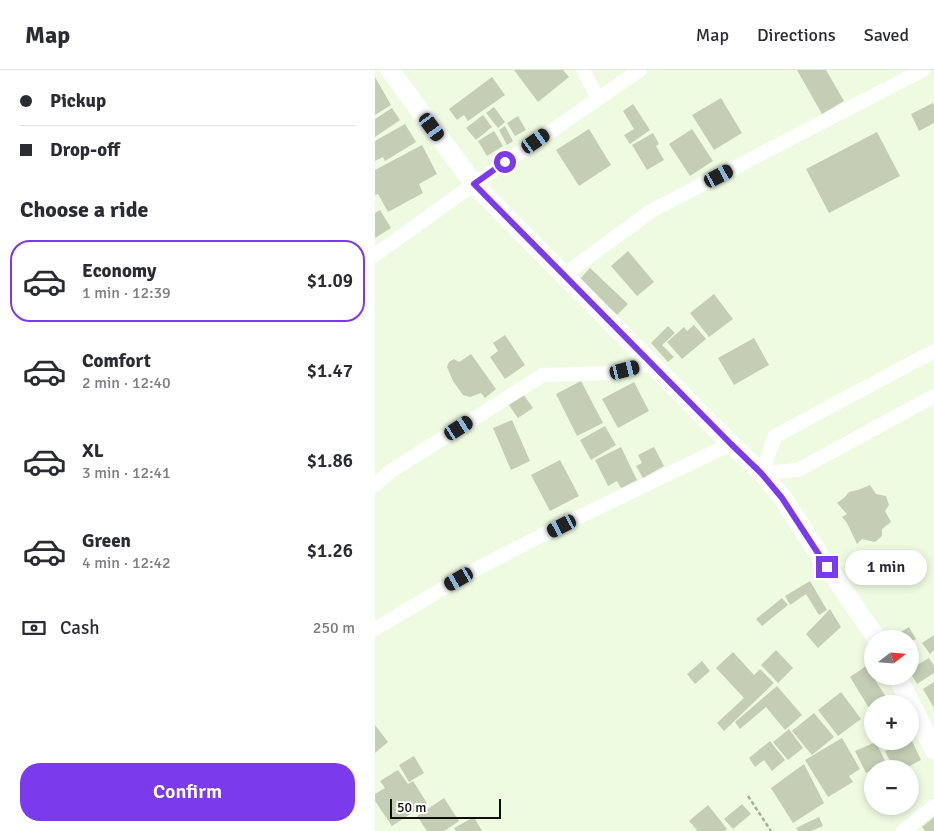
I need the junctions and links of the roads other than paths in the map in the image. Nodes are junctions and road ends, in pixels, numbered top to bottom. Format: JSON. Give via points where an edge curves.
{"nodes":[{"id":1,"x":390,"y":70,"type":"edge"},
{"id":2,"x":583,"y":70,"type":"edge"},
{"id":3,"x":640,"y":70,"type":"edge"},
{"id":4,"x":923,"y":70,"type":"edge"},
{"id":5,"x":598,"y":98,"type":"junction"},
{"id":6,"x":474,"y":184,"type":"junction"},
{"id":7,"x":375,"y":254,"type":"edge"},
{"id":8,"x":564,"y":275,"type":"junction"},
{"id":9,"x":934,"y":351,"type":"edge"},
{"id":10,"x":652,"y":363,"type":"junction"},
{"id":11,"x":934,"y":396,"type":"edge"},
{"id":12,"x":731,"y":444,"type":"junction"},
{"id":13,"x":761,"y":473,"type":"junction"},
{"id":14,"x":375,"y":485,"type":"edge"},
{"id":15,"x":375,"y":629,"type":"edge"},
{"id":16,"x":871,"y":630,"type":"edge"},
{"id":17,"x":902,"y":685,"type":"edge"},
{"id":18,"x":934,"y":750,"type":"edge"},
{"id":19,"x":934,"y":806,"type":"edge"},
{"id":20,"x":903,"y":831,"type":"edge"}],
"edges":[{"from":1,"to":6,"type":"street"},
{"from":2,"to":5,"type":"street"},
{"from":3,"to":5,"type":"street"},
{"from":4,"to":8,"type":"street","via":[[651,212]]},
{"from":5,"to":6,"type":"street"},
{"from":6,"to":7,"type":"street"},
{"from":6,"to":8,"type":"street"},
{"from":8,"to":10,"type":"street"},
{"from":9,"to":13,"type":"street","via":[[775,436]]},
{"from":10,"to":12,"type":"street"},
{"from":10,"to":14,"type":"street","via":[[611,373],[543,375],[391,471]]},
{"from":11,"to":13,"type":"street","via":[[798,470]]},
{"from":12,"to":13,"type":"street"},
{"from":12,"to":15,"type":"street","via":[[476,569]]},
{"from":13,"to":16,"type":"street","via":[[782,498]]},
{"from":17,"to":18,"type":"street"},
{"from":19,"to":20,"type":"street"}]}
